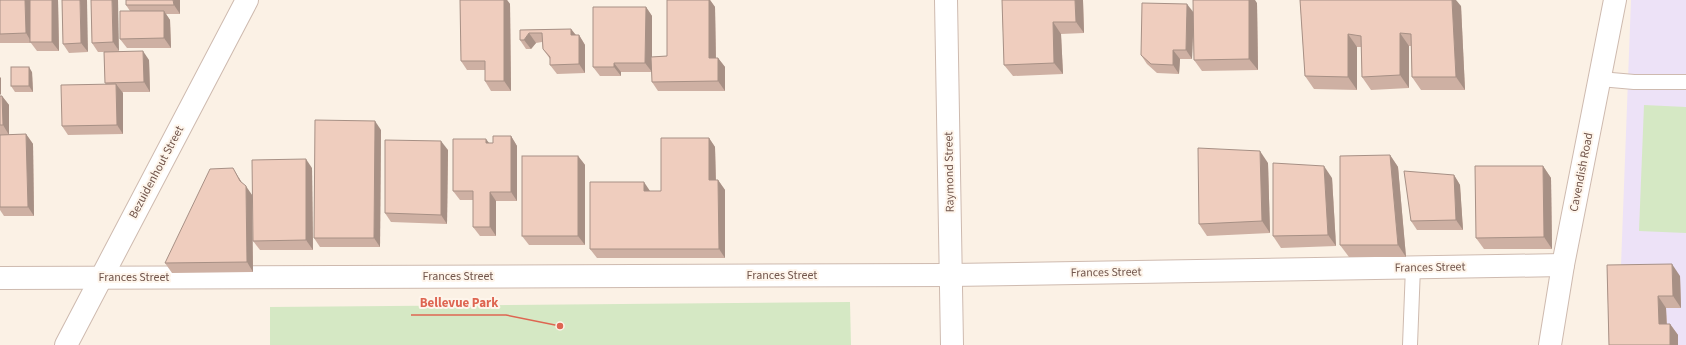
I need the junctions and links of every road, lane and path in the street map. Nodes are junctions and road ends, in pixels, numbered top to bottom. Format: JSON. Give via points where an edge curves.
{"nodes":[{"id":1,"x":247,"y":0,"type":"edge"},
{"id":2,"x":946,"y":0,"type":"edge"},
{"id":3,"x":1615,"y":0,"type":"edge"},
{"id":4,"x":1600,"y":79,"type":"junction"},
{"id":5,"x":1686,"y":82,"type":"edge"},
{"id":6,"x":1563,"y":265,"type":"junction"},
{"id":7,"x":1413,"y":267,"type":"junction"},
{"id":8,"x":951,"y":275,"type":"junction"},
{"id":9,"x":102,"y":276,"type":"junction"},
{"id":10,"x":0,"y":278,"type":"edge"},
{"id":11,"x":66,"y":345,"type":"edge"},
{"id":12,"x":952,"y":345,"type":"edge"},
{"id":13,"x":1410,"y":345,"type":"edge"},
{"id":14,"x":1550,"y":345,"type":"edge"}],
"edges":[{"from":1,"to":9,"type":"street","name":"Bezuidenhout Street"},
{"from":2,"to":8,"type":"street","name":"Raymond Street"},
{"from":3,"to":4,"type":"street","name":"Cavendish Road"},
{"from":4,"to":5,"type":"lane"},
{"from":4,"to":6,"type":"street","name":"Cavendish Road"},
{"from":6,"to":7,"type":"street","name":"Frances Street"},
{"from":6,"to":14,"type":"street","name":"Cavendish Road"},
{"from":7,"to":8,"type":"street","name":"Frances Street"},
{"from":7,"to":13,"type":"lane"},
{"from":8,"to":9,"type":"street","name":"Frances Street"},
{"from":8,"to":12,"type":"street","name":"Raymond Street"},
{"from":9,"to":10,"type":"street","name":"Frances Street"},
{"from":9,"to":11,"type":"street","name":"Bezuidenhout Street"}]}
